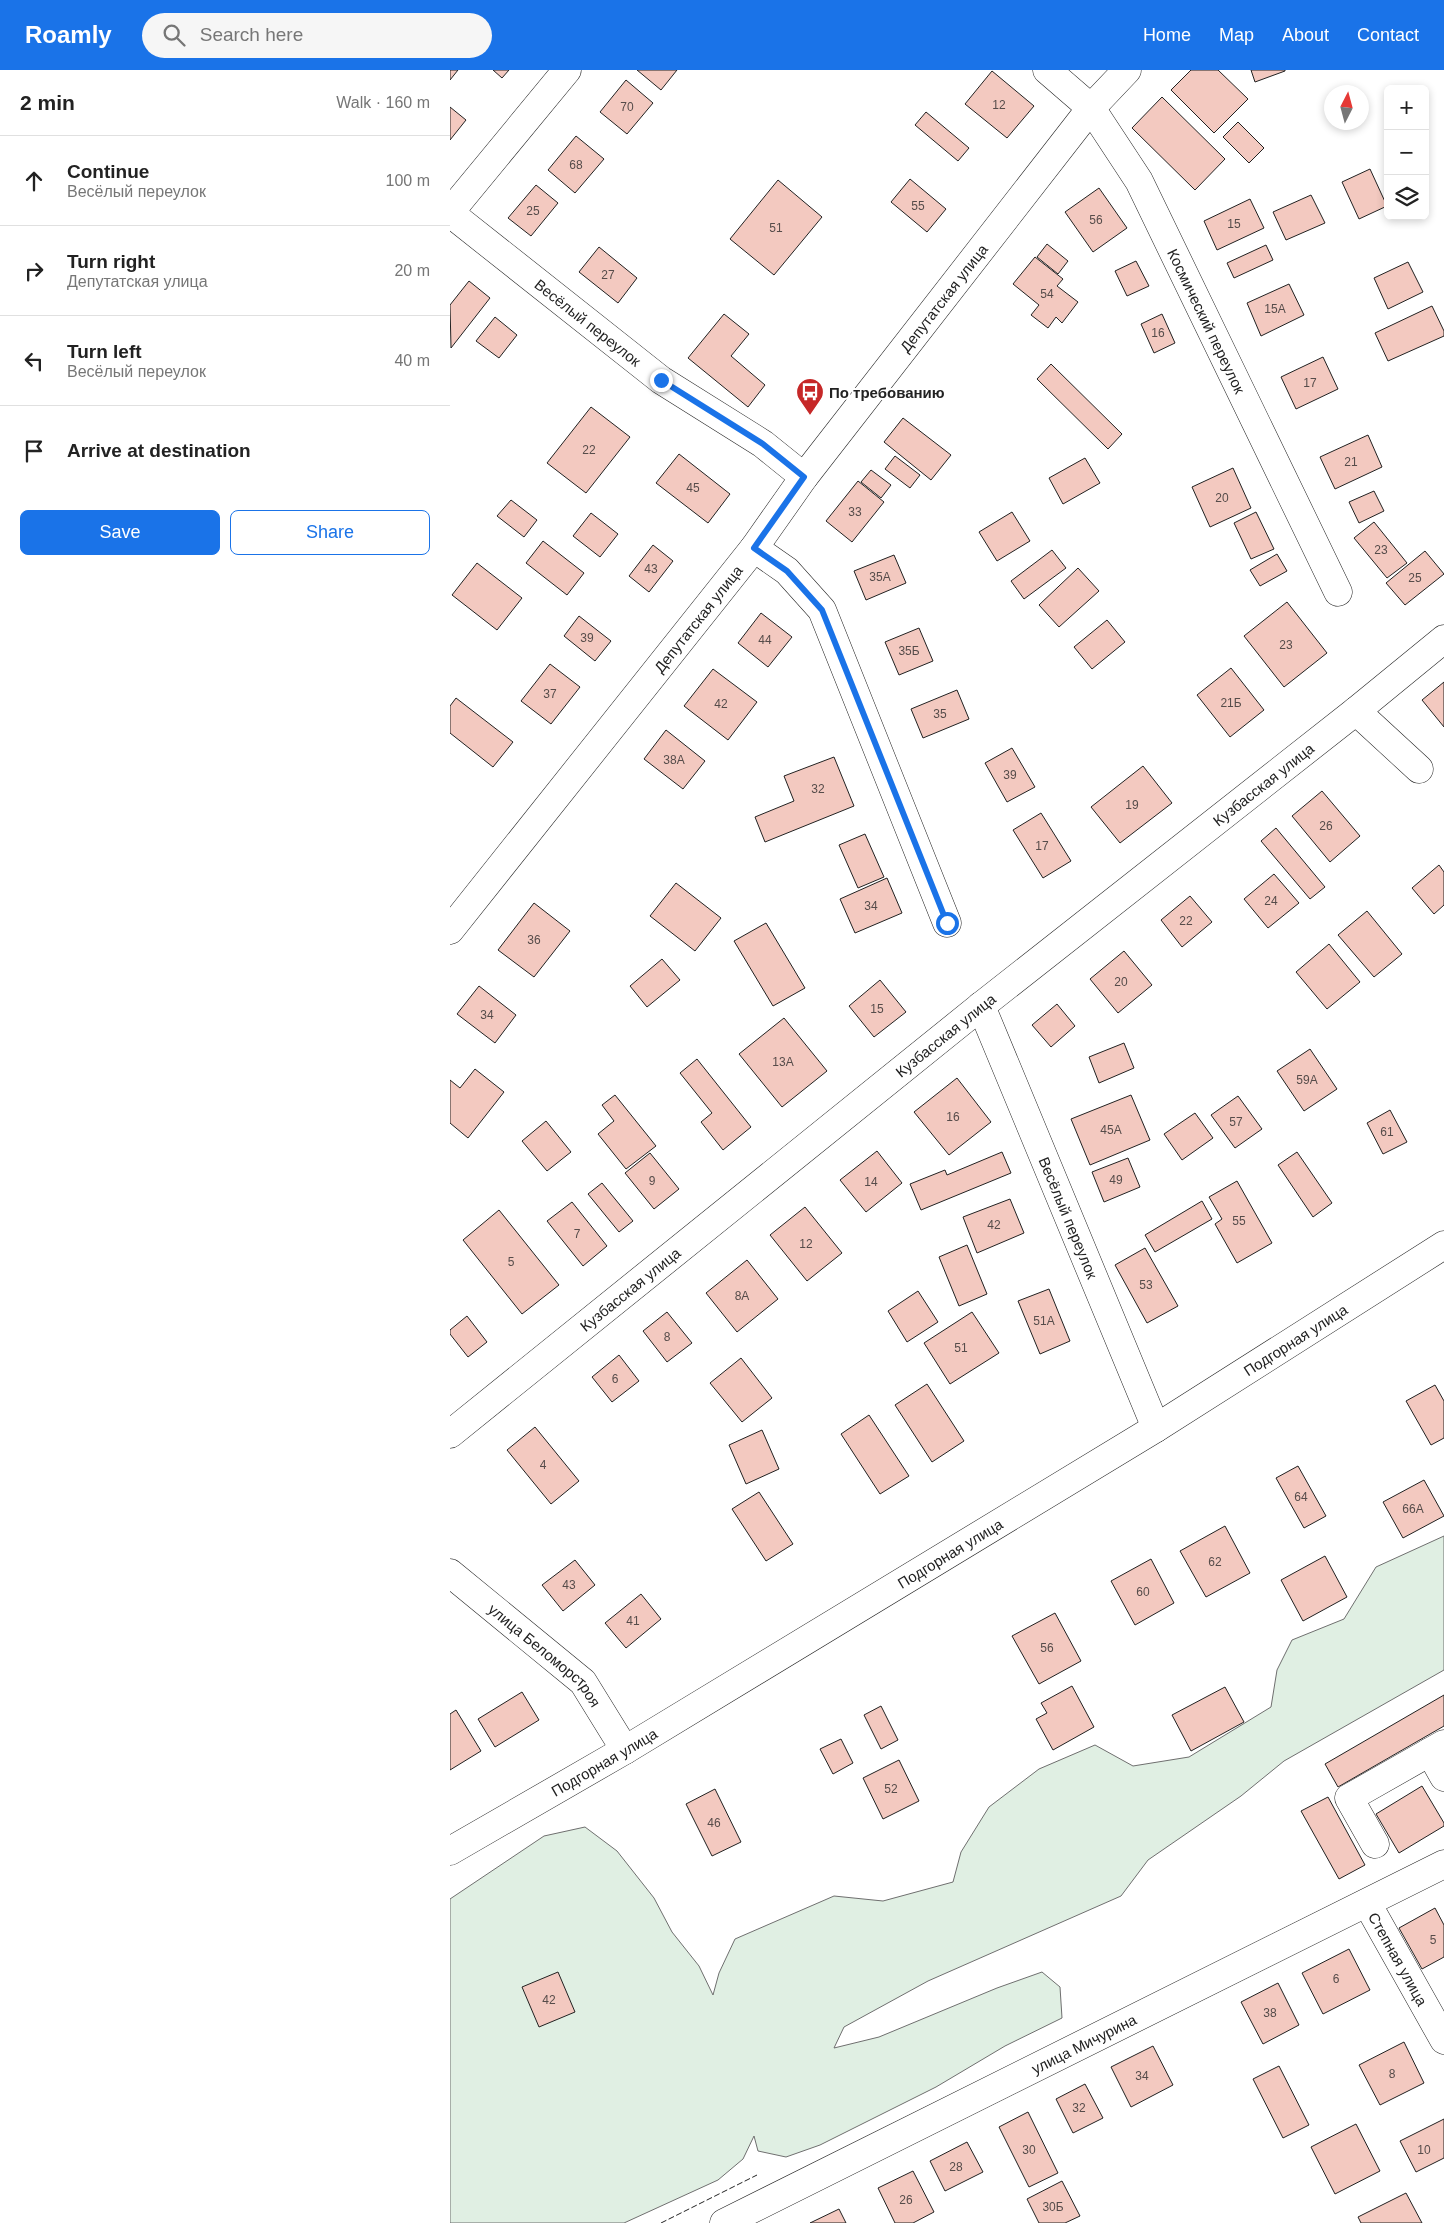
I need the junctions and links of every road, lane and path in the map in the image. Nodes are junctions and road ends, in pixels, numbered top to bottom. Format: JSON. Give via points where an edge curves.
{"nodes":[{"id":1,"x":567,"y":70,"type":"edge"},
{"id":2,"x":1047,"y":70,"type":"edge"},
{"id":3,"x":1127,"y":70,"type":"edge"},
{"id":4,"x":1091,"y":108,"type":"junction"},
{"id":5,"x":450,"y":212,"type":"edge"},
{"id":6,"x":804,"y":477,"type":"junction"},
{"id":7,"x":754,"y":548,"type":"junction"},
{"id":8,"x":1338,"y":592,"type":"dead end"},
{"id":9,"x":1444,"y":639,"type":"edge"},
{"id":10,"x":1356,"y":711,"type":"junction"},
{"id":11,"x":1419,"y":769,"type":"dead end"},
{"id":12,"x":947,"y":923,"type":"dead end"},
{"id":13,"x":450,"y":930,"type":"edge"},
{"id":14,"x":981,"y":1006,"type":"junction"},
{"id":15,"x":1444,"y":1245,"type":"edge"},
{"id":16,"x":1156,"y":1428,"type":"junction"},
{"id":17,"x":450,"y":1434,"type":"edge"},
{"id":18,"x":450,"y":1573,"type":"edge"},
{"id":19,"x":1437,"y":1748,"type":"edge"},
{"id":20,"x":625,"y":1750,"type":"junction"},
{"id":21,"x":1444,"y":1777,"type":"edge"},
{"id":22,"x":1375,"y":1844,"type":"dead end"},
{"id":23,"x":450,"y":1851,"type":"edge"},
{"id":24,"x":1444,"y":1864,"type":"edge"},
{"id":25,"x":1367,"y":1903,"type":"junction"},
{"id":26,"x":1444,"y":2040,"type":"edge"},
{"id":27,"x":724,"y":2223,"type":"edge"}],
"edges":[{"from":1,"to":5,"type":"street"},
{"from":2,"to":4,"type":"street","name":"Космический переулок"},
{"from":3,"to":4,"type":"street","name":"Депутатская улица"},
{"from":4,"to":6,"type":"street","name":"Депутатская улица"},
{"from":4,"to":8,"type":"street","name":"Космический переулок","via":[[1139,181]]},
{"from":5,"to":6,"type":"street","name":"Весёлый переулок","via":[[661,380],[763,444]]},
{"from":6,"to":7,"type":"street","name":"Депутатская улица"},
{"from":7,"to":12,"type":"street","via":[[787,571],[822,610]]},
{"from":7,"to":13,"type":"street","name":"Депутатская улица"},
{"from":9,"to":10,"type":"street","name":"Кузбасская улица"},
{"from":10,"to":11,"type":"street"},
{"from":10,"to":14,"type":"street","name":"Кузбасская улица"},
{"from":14,"to":16,"type":"street","name":"Весёлый переулок"},
{"from":14,"to":17,"type":"street","name":"Кузбасская улица"},
{"from":15,"to":16,"type":"street","name":"Подгорная улица"},
{"from":16,"to":20,"type":"street","name":"Подгорная улица"},
{"from":18,"to":20,"type":"street","name":"улица Беломорстроя","via":[[583,1682]]},
{"from":19,"to":21,"type":"street"},
{"from":19,"to":22,"type":"street","via":[[1349,1798]]},
{"from":20,"to":23,"type":"street","name":"Подгорная улица"},
{"from":24,"to":25,"type":"street","name":"улица Мичурина"},
{"from":25,"to":26,"type":"street","name":"Степная улица"},
{"from":25,"to":27,"type":"street","name":"улица Мичурина"}]}
